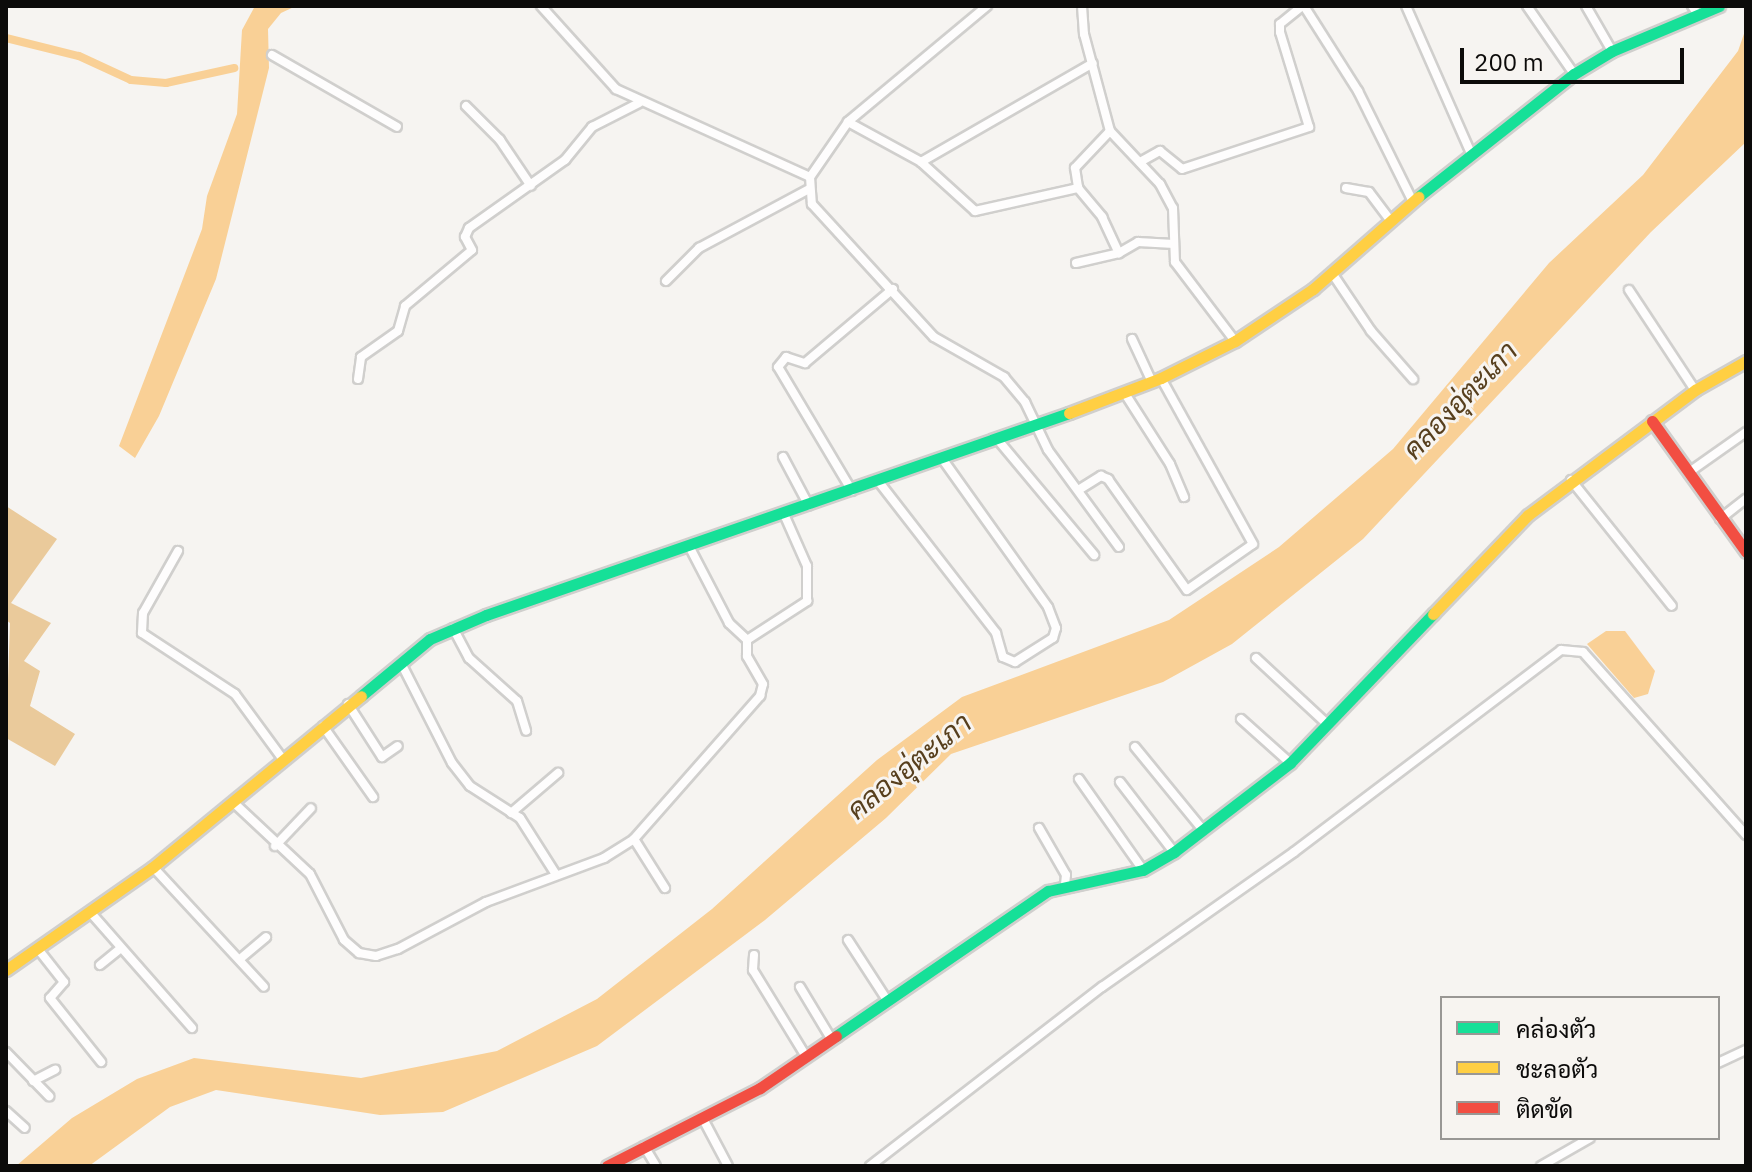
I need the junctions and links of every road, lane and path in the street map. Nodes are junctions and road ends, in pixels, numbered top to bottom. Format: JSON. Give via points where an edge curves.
{"nodes":[{"id":1,"x":541,"y":6,"type":"edge"},
{"id":2,"x":987,"y":6,"type":"edge"},
{"id":3,"x":1082,"y":6,"type":"edge"},
{"id":4,"x":1303,"y":6,"type":"edge"},
{"id":5,"x":1406,"y":6,"type":"edge"},
{"id":6,"x":1527,"y":6,"type":"edge"},
{"id":7,"x":1586,"y":6,"type":"edge"},
{"id":8,"x":1719,"y":6,"type":"edge"},
{"id":9,"x":1694,"y":9,"type":"edge"},
{"id":10,"x":1612,"y":51,"type":"junction"},
{"id":11,"x":272,"y":55,"type":"dead end"},
{"id":12,"x":1093,"y":63,"type":"junction"},
{"id":13,"x":1574,"y":74,"type":"junction"},
{"id":14,"x":639,"y":103,"type":"junction"},
{"id":15,"x":466,"y":106,"type":"dead end"},
{"id":16,"x":848,"y":122,"type":"junction"},
{"id":17,"x":397,"y":127,"type":"dead end"},
{"id":18,"x":1110,"y":131,"type":"junction"},
{"id":19,"x":1470,"y":151,"type":"junction"},
{"id":20,"x":921,"y":162,"type":"junction"},
{"id":21,"x":1140,"y":162,"type":"junction"},
{"id":22,"x":810,"y":177,"type":"junction"},
{"id":23,"x":531,"y":186,"type":"junction"},
{"id":24,"x":1078,"y":188,"type":"junction"},
{"id":25,"x":1346,"y":188,"type":"dead end"},
{"id":26,"x":809,"y":189,"type":"junction"},
{"id":27,"x":1412,"y":200,"type":"junction"},
{"id":28,"x":1391,"y":221,"type":"junction"},
{"id":29,"x":1174,"y":244,"type":"junction"},
{"id":30,"x":1119,"y":253,"type":"junction"},
{"id":31,"x":1076,"y":263,"type":"dead end"},
{"id":32,"x":1332,"y":273,"type":"junction"},
{"id":33,"x":666,"y":281,"type":"dead end"},
{"id":34,"x":893,"y":289,"type":"junction"},
{"id":35,"x":1629,"y":290,"type":"dead end"},
{"id":36,"x":1132,"y":339,"type":"dead end"},
{"id":37,"x":1235,"y":341,"type":"junction"},
{"id":38,"x":1746,"y":361,"type":"edge"},
{"id":39,"x":358,"y":379,"type":"dead end"},
{"id":40,"x":1413,"y":379,"type":"dead end"},
{"id":41,"x":1156,"y":380,"type":"junction"},
{"id":42,"x":1695,"y":390,"type":"junction"},
{"id":43,"x":1124,"y":392,"type":"junction"},
{"id":44,"x":1652,"y":421,"type":"junction"},
{"id":45,"x":1037,"y":425,"type":"junction"},
{"id":46,"x":1746,"y":432,"type":"edge"},
{"id":47,"x":998,"y":440,"type":"junction"},
{"id":48,"x":783,"y":457,"type":"dead end"},
{"id":49,"x":943,"y":460,"type":"junction"},
{"id":50,"x":1688,"y":473,"type":"junction"},
{"id":51,"x":1570,"y":479,"type":"junction"},
{"id":52,"x":879,"y":482,"type":"junction"},
{"id":53,"x":1080,"y":489,"type":"junction"},
{"id":54,"x":852,"y":491,"type":"junction"},
{"id":55,"x":1184,"y":497,"type":"dead end"},
{"id":56,"x":1746,"y":499,"type":"edge"},
{"id":57,"x":809,"y":506,"type":"junction"},
{"id":58,"x":784,"y":514,"type":"junction"},
{"id":59,"x":1720,"y":519,"type":"junction"},
{"id":60,"x":689,"y":546,"type":"junction"},
{"id":61,"x":1119,"y":547,"type":"dead end"},
{"id":62,"x":178,"y":551,"type":"dead end"},
{"id":63,"x":1746,"y":552,"type":"edge"},
{"id":64,"x":1094,"y":555,"type":"dead end"},
{"id":65,"x":1672,"y":606,"type":"dead end"},
{"id":66,"x":453,"y":628,"type":"junction"},
{"id":67,"x":747,"y":640,"type":"junction"},
{"id":68,"x":1256,"y":658,"type":"dead end"},
{"id":69,"x":401,"y":663,"type":"junction"},
{"id":70,"x":348,"y":704,"type":"junction"},
{"id":71,"x":1241,"y":719,"type":"dead end"},
{"id":72,"x":1327,"y":724,"type":"junction"},
{"id":73,"x":323,"y":726,"type":"junction"},
{"id":74,"x":526,"y":731,"type":"dead end"},
{"id":75,"x":398,"y":746,"type":"dead end"},
{"id":76,"x":1135,"y":747,"type":"dead end"},
{"id":77,"x":284,"y":761,"type":"junction"},
{"id":78,"x":1290,"y":763,"type":"junction"},
{"id":79,"x":558,"y":773,"type":"dead end"},
{"id":80,"x":1079,"y":779,"type":"dead end"},
{"id":81,"x":1120,"y":782,"type":"dead end"},
{"id":82,"x":373,"y":797,"type":"dead end"},
{"id":83,"x":233,"y":802,"type":"junction"},
{"id":84,"x":311,"y":808,"type":"dead end"},
{"id":85,"x":511,"y":813,"type":"junction"},
{"id":86,"x":1039,"y":828,"type":"dead end"},
{"id":87,"x":1203,"y":830,"type":"junction"},
{"id":88,"x":1746,"y":835,"type":"edge"},
{"id":89,"x":634,"y":839,"type":"junction"},
{"id":90,"x":275,"y":846,"type":"junction"},
{"id":91,"x":1174,"y":852,"type":"junction"},
{"id":92,"x":153,"y":867,"type":"junction"},
{"id":93,"x":1143,"y":870,"type":"junction"},
{"id":94,"x":555,"y":873,"type":"junction"},
{"id":95,"x":1065,"y":884,"type":"junction"},
{"id":96,"x":665,"y":888,"type":"dead end"},
{"id":97,"x":91,"y":913,"type":"junction"},
{"id":98,"x":266,"y":937,"type":"dead end"},
{"id":99,"x":848,"y":940,"type":"dead end"},
{"id":100,"x":38,"y":949,"type":"junction"},
{"id":101,"x":120,"y":949,"type":"junction"},
{"id":102,"x":754,"y":955,"type":"dead end"},
{"id":103,"x":240,"y":959,"type":"junction"},
{"id":104,"x":100,"y":965,"type":"dead end"},
{"id":105,"x":6,"y":970,"type":"edge"},
{"id":106,"x":264,"y":987,"type":"dead end"},
{"id":107,"x":800,"y":987,"type":"dead end"},
{"id":108,"x":887,"y":1000,"type":"junction"},
{"id":109,"x":192,"y":1028,"type":"dead end"},
{"id":110,"x":832,"y":1040,"type":"junction"},
{"id":111,"x":1746,"y":1050,"type":"edge"},
{"id":112,"x":6,"y":1052,"type":"edge"},
{"id":113,"x":807,"y":1058,"type":"junction"},
{"id":114,"x":101,"y":1062,"type":"dead end"},
{"id":115,"x":1720,"y":1062,"type":"edge"},
{"id":116,"x":55,"y":1070,"type":"dead end"},
{"id":117,"x":33,"y":1081,"type":"junction"},
{"id":118,"x":49,"y":1096,"type":"dead end"},
{"id":119,"x":6,"y":1111,"type":"edge"},
{"id":120,"x":702,"y":1117,"type":"junction"},
{"id":121,"x":25,"y":1128,"type":"dead end"},
{"id":122,"x":1586,"y":1140,"type":"edge"},
{"id":123,"x":644,"y":1146,"type":"junction"},
{"id":124,"x":607,"y":1166,"type":"edge"},
{"id":125,"x":656,"y":1166,"type":"edge"},
{"id":126,"x":728,"y":1166,"type":"edge"},
{"id":127,"x":870,"y":1166,"type":"edge"},
{"id":128,"x":1541,"y":1166,"type":"edge"}],
"edges":[{"from":1,"to":14,"type":"street","via":[[589,64]]},
{"from":2,"to":16,"type":"street"},
{"from":3,"to":12,"type":"street"},
{"from":4,"to":21,"type":"street","via":[[1280,24],[1280,32],[1309,127],[1182,169],[1160,151]]},
{"from":4,"to":27,"type":"street","via":[[1358,91]]},
{"from":5,"to":19,"type":"street"},
{"from":6,"to":13,"type":"street"},
{"from":7,"to":10,"type":"street"},
{"from":8,"to":9,"type":"street"},
{"from":9,"to":10,"type":"street"},
{"from":10,"to":13,"type":"street"},
{"from":11,"to":17,"type":"street"},
{"from":12,"to":18,"type":"street"},
{"from":12,"to":20,"type":"street"},
{"from":13,"to":19,"type":"street"},
{"from":14,"to":22,"type":"street"},
{"from":14,"to":23,"type":"street","via":[[592,127],[565,160]]},
{"from":15,"to":23,"type":"street","via":[[506,148]]},
{"from":16,"to":20,"type":"street"},
{"from":16,"to":22,"type":"street"},
{"from":18,"to":21,"type":"street"},
{"from":18,"to":24,"type":"street","via":[[1077,164]]},
{"from":19,"to":27,"type":"street"},
{"from":20,"to":24,"type":"street","via":[[975,211]]},
{"from":21,"to":29,"type":"street","via":[[1173,208]]},
{"from":22,"to":26,"type":"street"},
{"from":23,"to":39,"type":"street","via":[[466,232],[472,250],[405,306],[398,331],[361,357]]},
{"from":24,"to":30,"type":"street","via":[[1099,212]]},
{"from":25,"to":28,"type":"street","via":[[1369,192]]},
{"from":26,"to":33,"type":"street","via":[[699,248]]},
{"from":26,"to":34,"type":"street","via":[[820,219]]},
{"from":27,"to":28,"type":"street"},
{"from":28,"to":32,"type":"street"},
{"from":29,"to":30,"type":"street","via":[[1138,242]]},
{"from":29,"to":37,"type":"street","via":[[1175,262]]},
{"from":30,"to":31,"type":"street"},
{"from":32,"to":37,"type":"street"},
{"from":32,"to":40,"type":"street","via":[[1362,320]]},
{"from":34,"to":45,"type":"street","via":[[934,337],[1004,377]]},
{"from":34,"to":54,"type":"street","via":[[805,363],[786,357],[778,367]]},
{"from":35,"to":42,"type":"street"},
{"from":36,"to":41,"type":"street"},
{"from":37,"to":41,"type":"street"},
{"from":38,"to":42,"type":"street"},
{"from":41,"to":43,"type":"street"},
{"from":41,"to":53,"type":"street","via":[[1253,544],[1187,590],[1108,479],[1101,476]]},
{"from":42,"to":44,"type":"street"},
{"from":43,"to":45,"type":"street"},
{"from":43,"to":55,"type":"street","via":[[1170,464]]},
{"from":44,"to":50,"type":"street"},
{"from":44,"to":51,"type":"street"},
{"from":45,"to":47,"type":"street"},
{"from":45,"to":53,"type":"street","via":[[1048,450]]},
{"from":46,"to":50,"type":"street"},
{"from":47,"to":49,"type":"street"},
{"from":47,"to":64,"type":"street"},
{"from":48,"to":57,"type":"street"},
{"from":49,"to":52,"type":"street"},
{"from":49,"to":52,"type":"street","via":[[1048,607],[1056,628],[1053,638],[1015,662],[1003,657],[996,633]]},
{"from":50,"to":59,"type":"street"},
{"from":51,"to":65,"type":"street"},
{"from":51,"to":72,"type":"street","via":[[1494,549]]},
{"from":52,"to":54,"type":"street"},
{"from":53,"to":61,"type":"street"},
{"from":54,"to":57,"type":"street"},
{"from":56,"to":59,"type":"street"},
{"from":57,"to":58,"type":"street"},
{"from":58,"to":60,"type":"street"},
{"from":58,"to":67,"type":"street","via":[[807,566],[807,601]]},
{"from":59,"to":63,"type":"street"},
{"from":60,"to":66,"type":"street"},
{"from":60,"to":67,"type":"street","via":[[729,623]]},
{"from":62,"to":77,"type":"street","via":[[143,613],[142,633],[235,694]]},
{"from":66,"to":69,"type":"street"},
{"from":66,"to":74,"type":"street","via":[[469,658],[517,701]]},
{"from":67,"to":89,"type":"street","via":[[747,656],[763,684],[752,710]]},
{"from":68,"to":72,"type":"street"},
{"from":69,"to":70,"type":"street"},
{"from":69,"to":85,"type":"street","via":[[452,763],[470,786]]},
{"from":70,"to":73,"type":"street"},
{"from":70,"to":75,"type":"street","via":[[382,757]]},
{"from":71,"to":78,"type":"street"},
{"from":72,"to":78,"type":"street"},
{"from":73,"to":77,"type":"street"},
{"from":73,"to":82,"type":"street"},
{"from":76,"to":87,"type":"street"},
{"from":77,"to":83,"type":"street"},
{"from":78,"to":87,"type":"street"},
{"from":79,"to":85,"type":"street"},
{"from":80,"to":93,"type":"street"},
{"from":81,"to":91,"type":"street"},
{"from":83,"to":90,"type":"street"},
{"from":83,"to":92,"type":"street"},
{"from":84,"to":90,"type":"street"},
{"from":85,"to":94,"type":"street","via":[[520,818]]},
{"from":86,"to":95,"type":"street","via":[[1066,875]]},
{"from":87,"to":91,"type":"street"},
{"from":88,"to":127,"type":"street","via":[[1583,652],[1561,650],[1306,843],[1102,987]]},
{"from":89,"to":94,"type":"street","via":[[604,858]]},
{"from":89,"to":96,"type":"street"},
{"from":90,"to":94,"type":"street","via":[[310,874],[347,945],[376,956]]},
{"from":91,"to":93,"type":"street"},
{"from":92,"to":97,"type":"street"},
{"from":92,"to":103,"type":"street"},
{"from":93,"to":95,"type":"street"},
{"from":95,"to":108,"type":"street"},
{"from":97,"to":100,"type":"street"},
{"from":97,"to":101,"type":"street"},
{"from":98,"to":103,"type":"street"},
{"from":99,"to":108,"type":"street"},
{"from":100,"to":105,"type":"street"},
{"from":100,"to":114,"type":"street","via":[[64,982],[50,998]]},
{"from":101,"to":104,"type":"street"},
{"from":101,"to":109,"type":"street"},
{"from":102,"to":113,"type":"street","via":[[753,970]]},
{"from":103,"to":106,"type":"street"},
{"from":107,"to":110,"type":"street"},
{"from":108,"to":110,"type":"street"},
{"from":110,"to":113,"type":"street"},
{"from":111,"to":115,"type":"street"},
{"from":112,"to":117,"type":"street"},
{"from":113,"to":120,"type":"street"},
{"from":116,"to":117,"type":"street"},
{"from":117,"to":118,"type":"street"},
{"from":119,"to":121,"type":"street"},
{"from":120,"to":123,"type":"street"},
{"from":120,"to":126,"type":"street"},
{"from":122,"to":128,"type":"street"},
{"from":123,"to":124,"type":"street"},
{"from":123,"to":125,"type":"street"}]}
